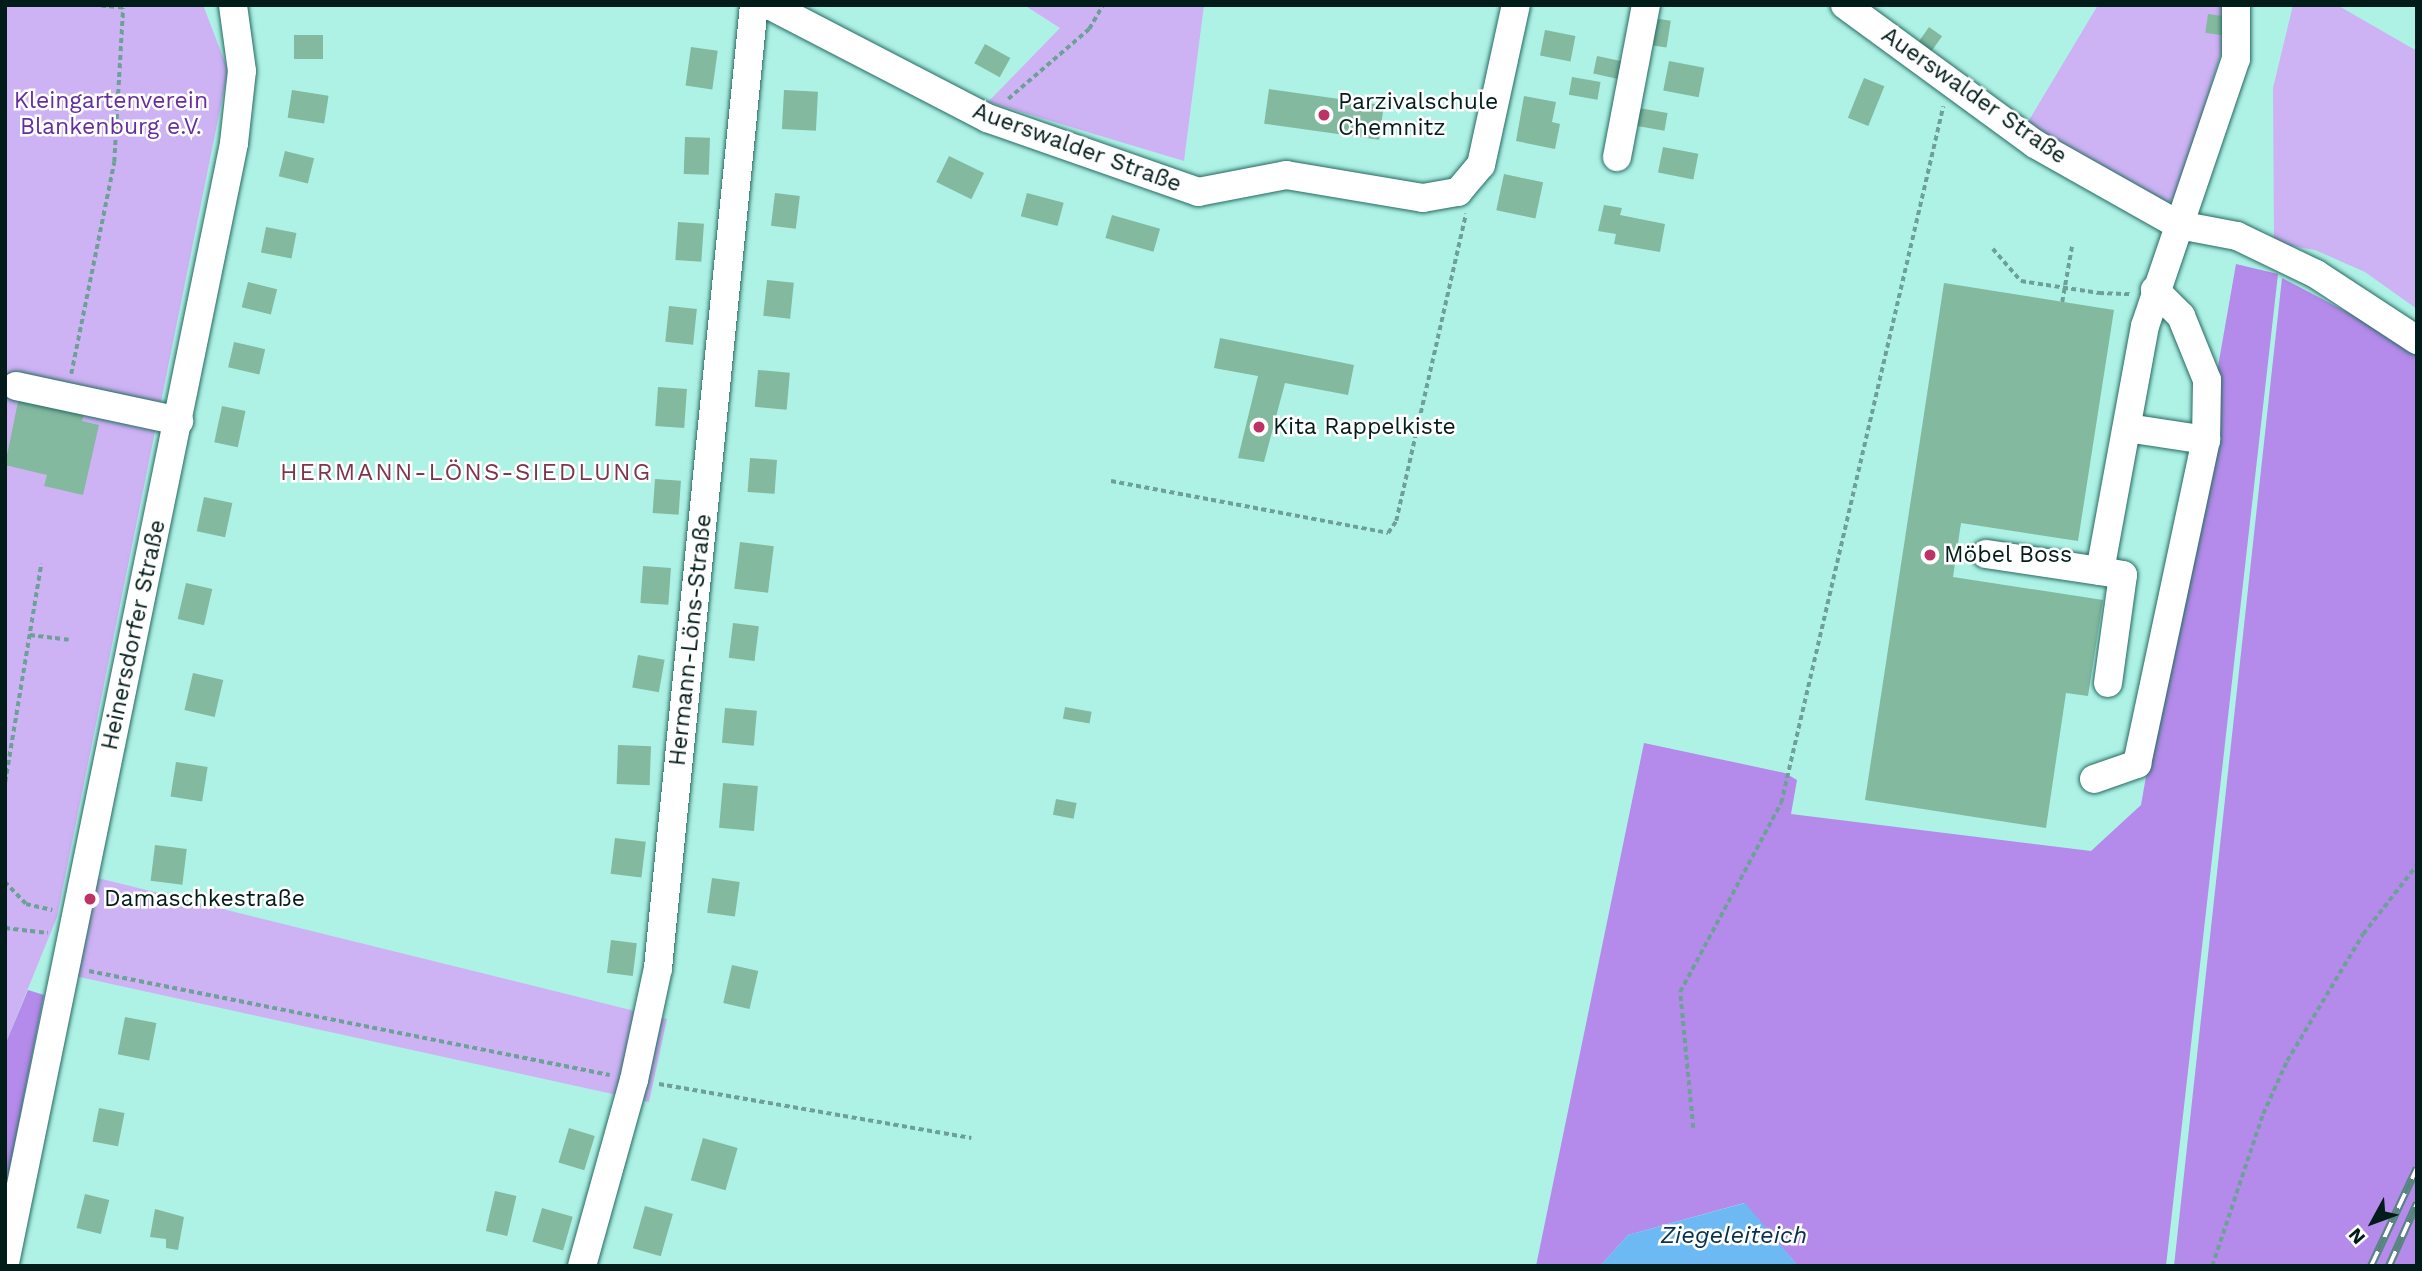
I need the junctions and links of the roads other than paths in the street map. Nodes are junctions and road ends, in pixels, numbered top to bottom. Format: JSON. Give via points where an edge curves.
{"nodes":[{"id":1,"x":233,"y":5,"type":"edge"},
{"id":2,"x":754,"y":5,"type":"edge"},
{"id":3,"x":769,"y":5,"type":"edge"},
{"id":4,"x":1516,"y":5,"type":"edge"},
{"id":5,"x":1646,"y":5,"type":"edge"},
{"id":6,"x":1845,"y":5,"type":"edge"},
{"id":7,"x":2236,"y":5,"type":"edge"},
{"id":8,"x":1617,"y":157,"type":"dead end"},
{"id":9,"x":2179,"y":225,"type":"junction"},
{"id":10,"x":2155,"y":290,"type":"junction"},
{"id":11,"x":2417,"y":340,"type":"edge"},
{"id":12,"x":16,"y":386,"type":"dead end"},
{"id":13,"x":179,"y":421,"type":"junction"},
{"id":14,"x":2127,"y":428,"type":"junction"},
{"id":15,"x":2206,"y":440,"type":"junction"},
{"id":16,"x":1986,"y":554,"type":"dead end"},
{"id":17,"x":2100,"y":571,"type":"junction"},
{"id":18,"x":2108,"y":684,"type":"dead end"},
{"id":19,"x":2094,"y":779,"type":"dead end"},
{"id":20,"x":5,"y":1263,"type":"edge"},
{"id":21,"x":582,"y":1266,"type":"edge"}],
"edges":[{"from":1,"to":13,"type":"street","name":"Heinersdorfer Straße","via":[[242,71],[234,143]]},
{"from":2,"to":21,"type":"street","name":"Hermann-Löns-Straße","via":[[658,968]]},
{"from":3,"to":4,"type":"street","name":"Auerswalder Straße","via":[[987,118],[1198,191],[1286,175],[1423,198],[1458,192],[1481,165]]},
{"from":5,"to":8,"type":"street"},
{"from":6,"to":9,"type":"street","name":"Auerswalder Straße","via":[[2035,144]]},
{"from":7,"to":9,"type":"street","via":[[2236,59]]},
{"from":9,"to":10,"type":"street"},
{"from":9,"to":11,"type":"street","name":"Auerswalder Straße","via":[[2237,236],[2316,274]]},
{"from":10,"to":14,"type":"street"},
{"from":10,"to":15,"type":"street","via":[[2181,316],[2207,380]]},
{"from":12,"to":13,"type":"street"},
{"from":13,"to":20,"type":"street","name":"Heinersdorfer Straße"},
{"from":14,"to":15,"type":"street"},
{"from":14,"to":17,"type":"street"},
{"from":15,"to":19,"type":"street","via":[[2137,764]]},
{"from":16,"to":17,"type":"street"},
{"from":17,"to":18,"type":"street","via":[[2123,575]]}]}
